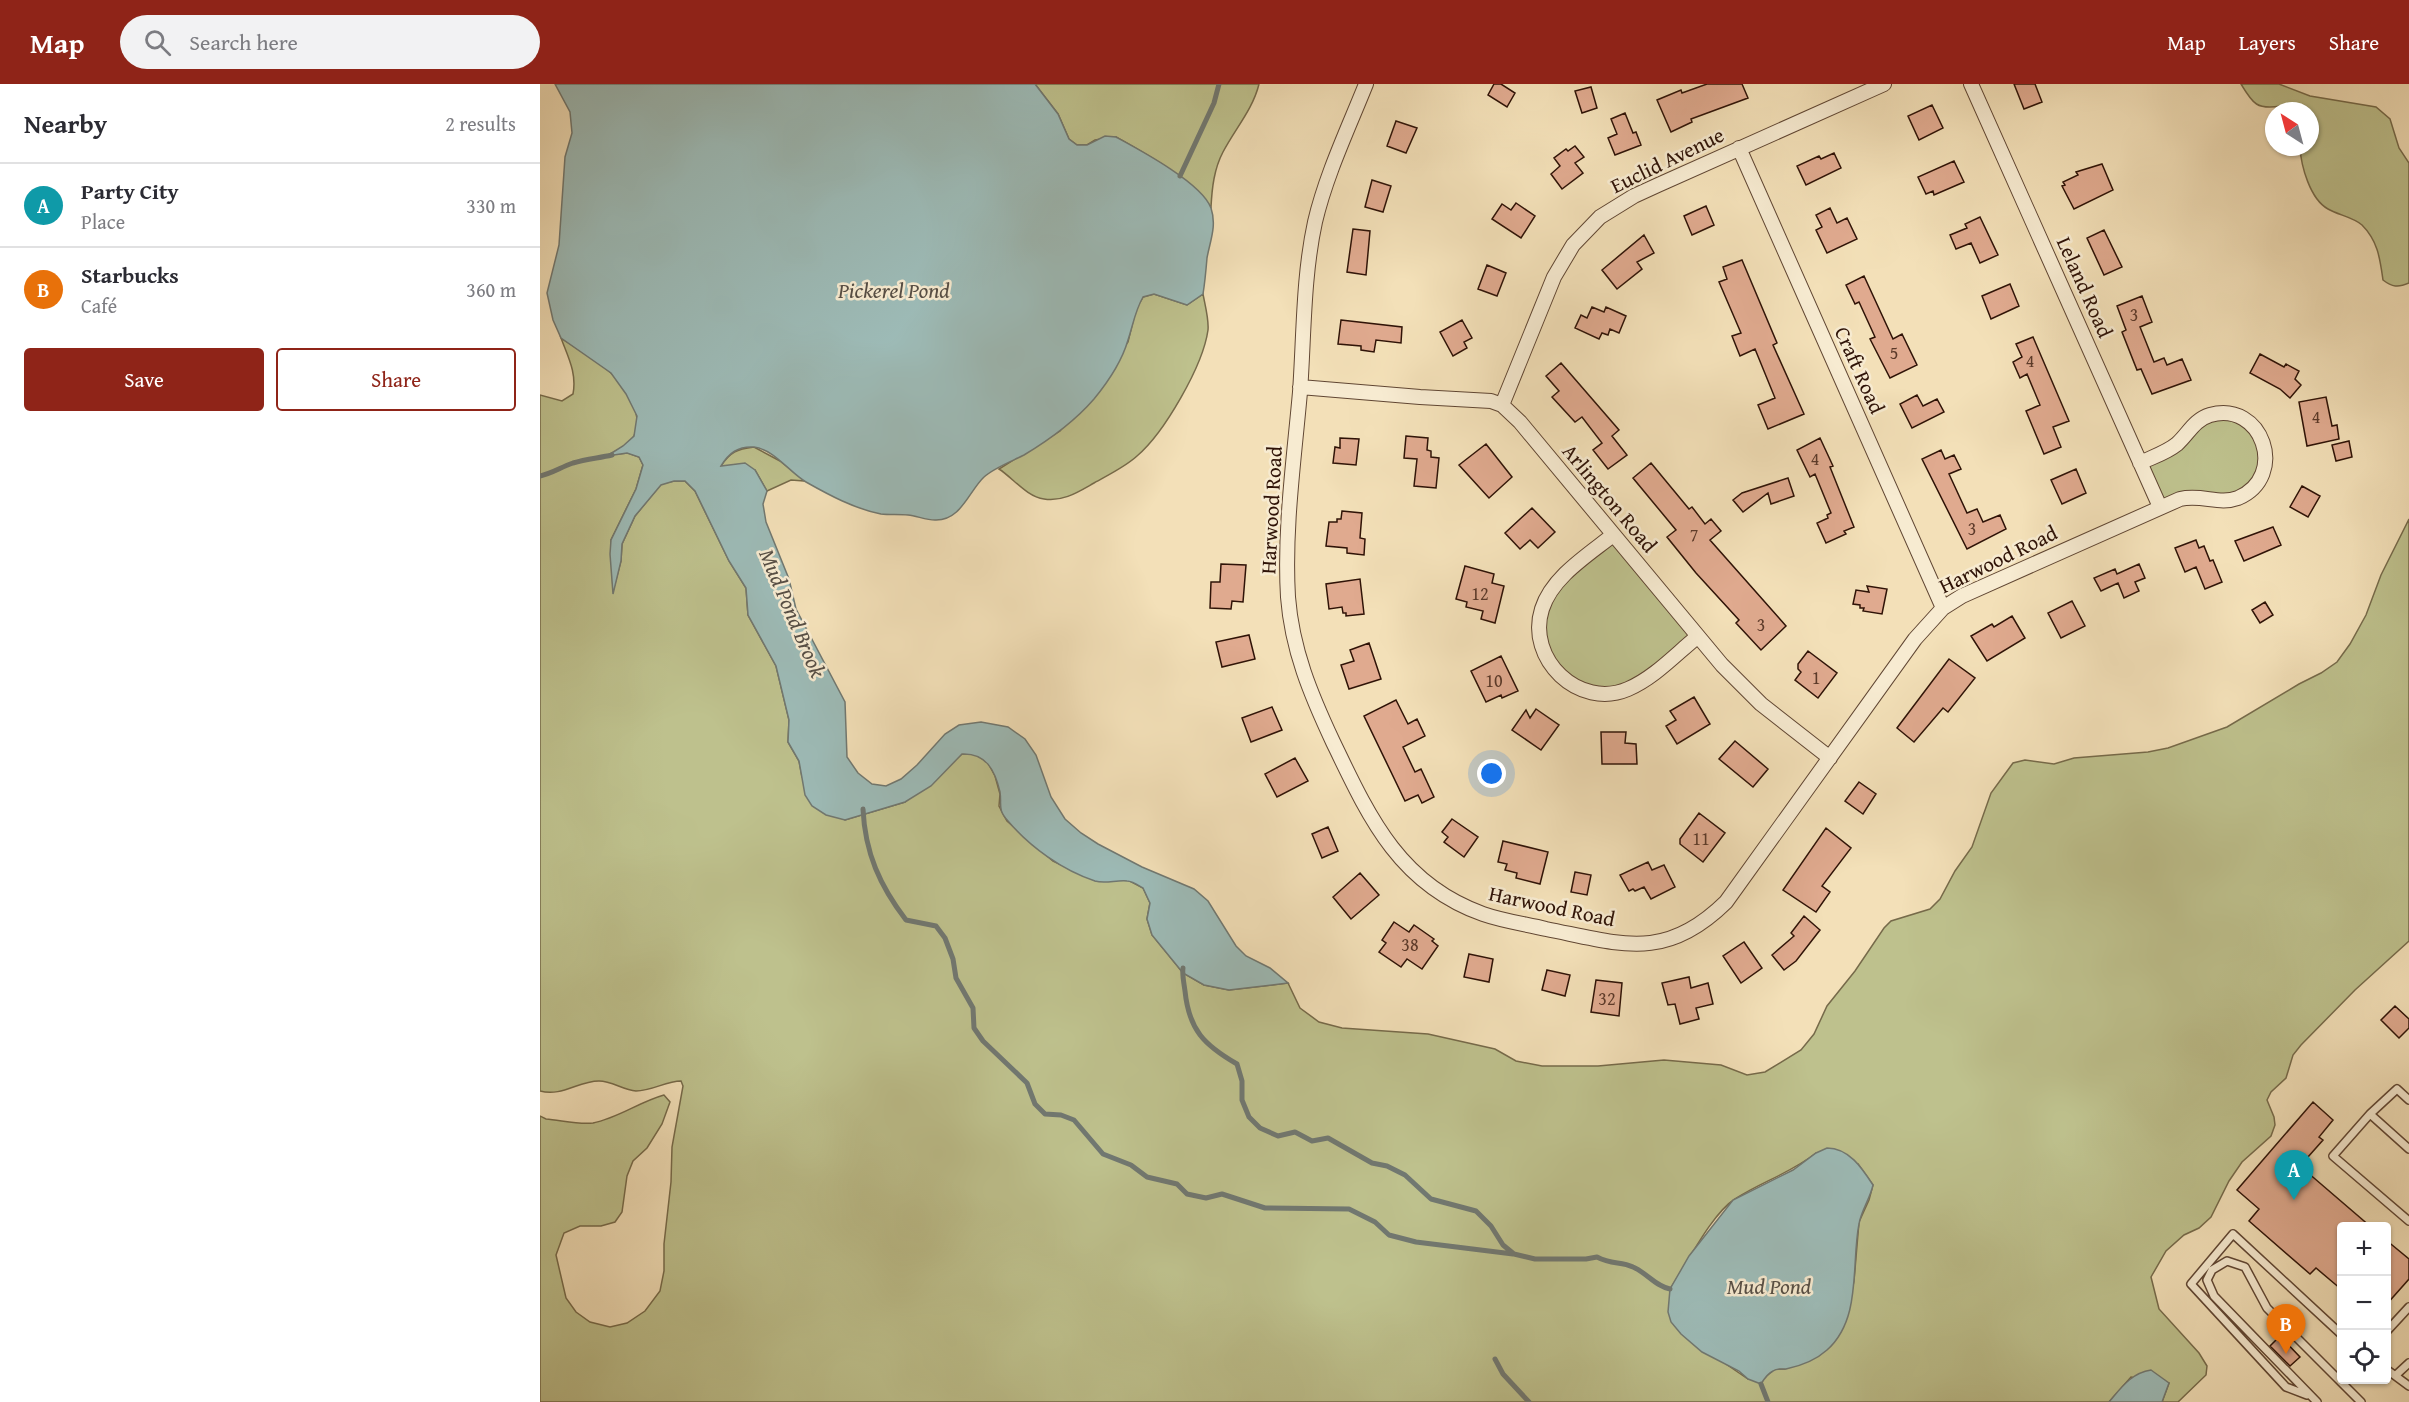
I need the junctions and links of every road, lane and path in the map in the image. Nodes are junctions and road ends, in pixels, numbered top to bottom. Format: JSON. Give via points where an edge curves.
{"nodes":[{"id":1,"x":1366,"y":84,"type":"edge"},
{"id":2,"x":1884,"y":84,"type":"edge"},
{"id":3,"x":1971,"y":84,"type":"edge"},
{"id":4,"x":1864,"y":88,"type":"edge"},
{"id":5,"x":1739,"y":148,"type":"junction"},
{"id":6,"x":1300,"y":387,"type":"junction"},
{"id":7,"x":1502,"y":405,"type":"junction"},
{"id":8,"x":2140,"y":463,"type":"junction"},
{"id":9,"x":2160,"y":507,"type":"junction"},
{"id":10,"x":1613,"y":535,"type":"junction"},
{"id":11,"x":1943,"y":608,"type":"junction"},
{"id":12,"x":1697,"y":637,"type":"junction"},
{"id":13,"x":1830,"y":758,"type":"junction"},
{"id":14,"x":2409,"y":1100,"type":"edge"},
{"id":15,"x":2370,"y":1114,"type":"junction"},
{"id":16,"x":2409,"y":1149,"type":"edge"},
{"id":17,"x":2409,"y":1221,"type":"edge"},
{"id":18,"x":2409,"y":1307,"type":"edge"},
{"id":19,"x":2337,"y":1330,"type":"edge"},
{"id":20,"x":2388,"y":1330,"type":"edge"},
{"id":21,"x":2409,"y":1362,"type":"edge"},
{"id":22,"x":2391,"y":1372,"type":"edge"},
{"id":23,"x":2396,"y":1375,"type":"junction"},
{"id":24,"x":2409,"y":1386,"type":"edge"},
{"id":25,"x":2314,"y":1399,"type":"edge"},
{"id":26,"x":2361,"y":1402,"type":"edge"}],
"edges":[{"from":1,"to":6,"type":"street","name":"Harwood Road","via":[[1315,222]]},
{"from":2,"to":4,"type":"street","name":"Euclid Avenue"},
{"from":3,"to":8,"type":"street","name":"Leland Road"},
{"from":4,"to":5,"type":"street","name":"Euclid Avenue"},
{"from":5,"to":7,"type":"street","name":"Euclid Avenue","via":[[1634,196],[1585,230],[1554,277]]},
{"from":5,"to":11,"type":"street","name":"Craft Road"},
{"from":6,"to":7,"type":"street","via":[[1479,399]]},
{"from":6,"to":13,"type":"street","name":"Harwood Road","via":[[1287,571],[1291,622],[1302,669],[1375,826],[1403,861],[1441,893],[1461,905],[1503,920],[1583,936],[1628,943],[1673,939],[1692,930],[1726,902]]},
{"from":7,"to":10,"type":"street","name":"Arlington Road"},
{"from":8,"to":9,"type":"street","name":"Leland Road"},
{"from":8,"to":9,"type":"street","name":"Harwood Road","via":[[2176,444],[2191,426],[2212,414],[2245,419],[2260,435],[2266,461],[2261,477],[2248,492],[2222,501],[2191,496]]},
{"from":9,"to":11,"type":"street","name":"Harwood Road","via":[[1981,587]]},
{"from":10,"to":12,"type":"street","name":"Arlington Road"},
{"from":10,"to":12,"type":"street","via":[[1565,574],[1548,596],[1542,609],[1539,639],[1550,663],[1560,675],[1587,691],[1615,693],[1640,683]]},
{"from":11,"to":13,"type":"street","name":"Harwood Road","via":[[1915,639]]},
{"from":12,"to":13,"type":"street","name":"Arlington Road","via":[[1761,704]]},
{"from":14,"to":15,"type":"lane","via":[[2397,1089]]},
{"from":15,"to":16,"type":"lane"},
{"from":15,"to":17,"type":"lane","via":[[2333,1156]]},
{"from":18,"to":20,"type":"lane"},
{"from":19,"to":25,"type":"lane","via":[[2233,1234],[2191,1284],[2286,1386]]},
{"from":21,"to":23,"type":"lane"},
{"from":22,"to":23,"type":"lane"},
{"from":23,"to":24,"type":"lane"},
{"from":25,"to":26,"type":"lane","via":[[2214,1296],[2207,1280],[2212,1270],[2227,1261],[2245,1267],[2267,1308]]}]}
